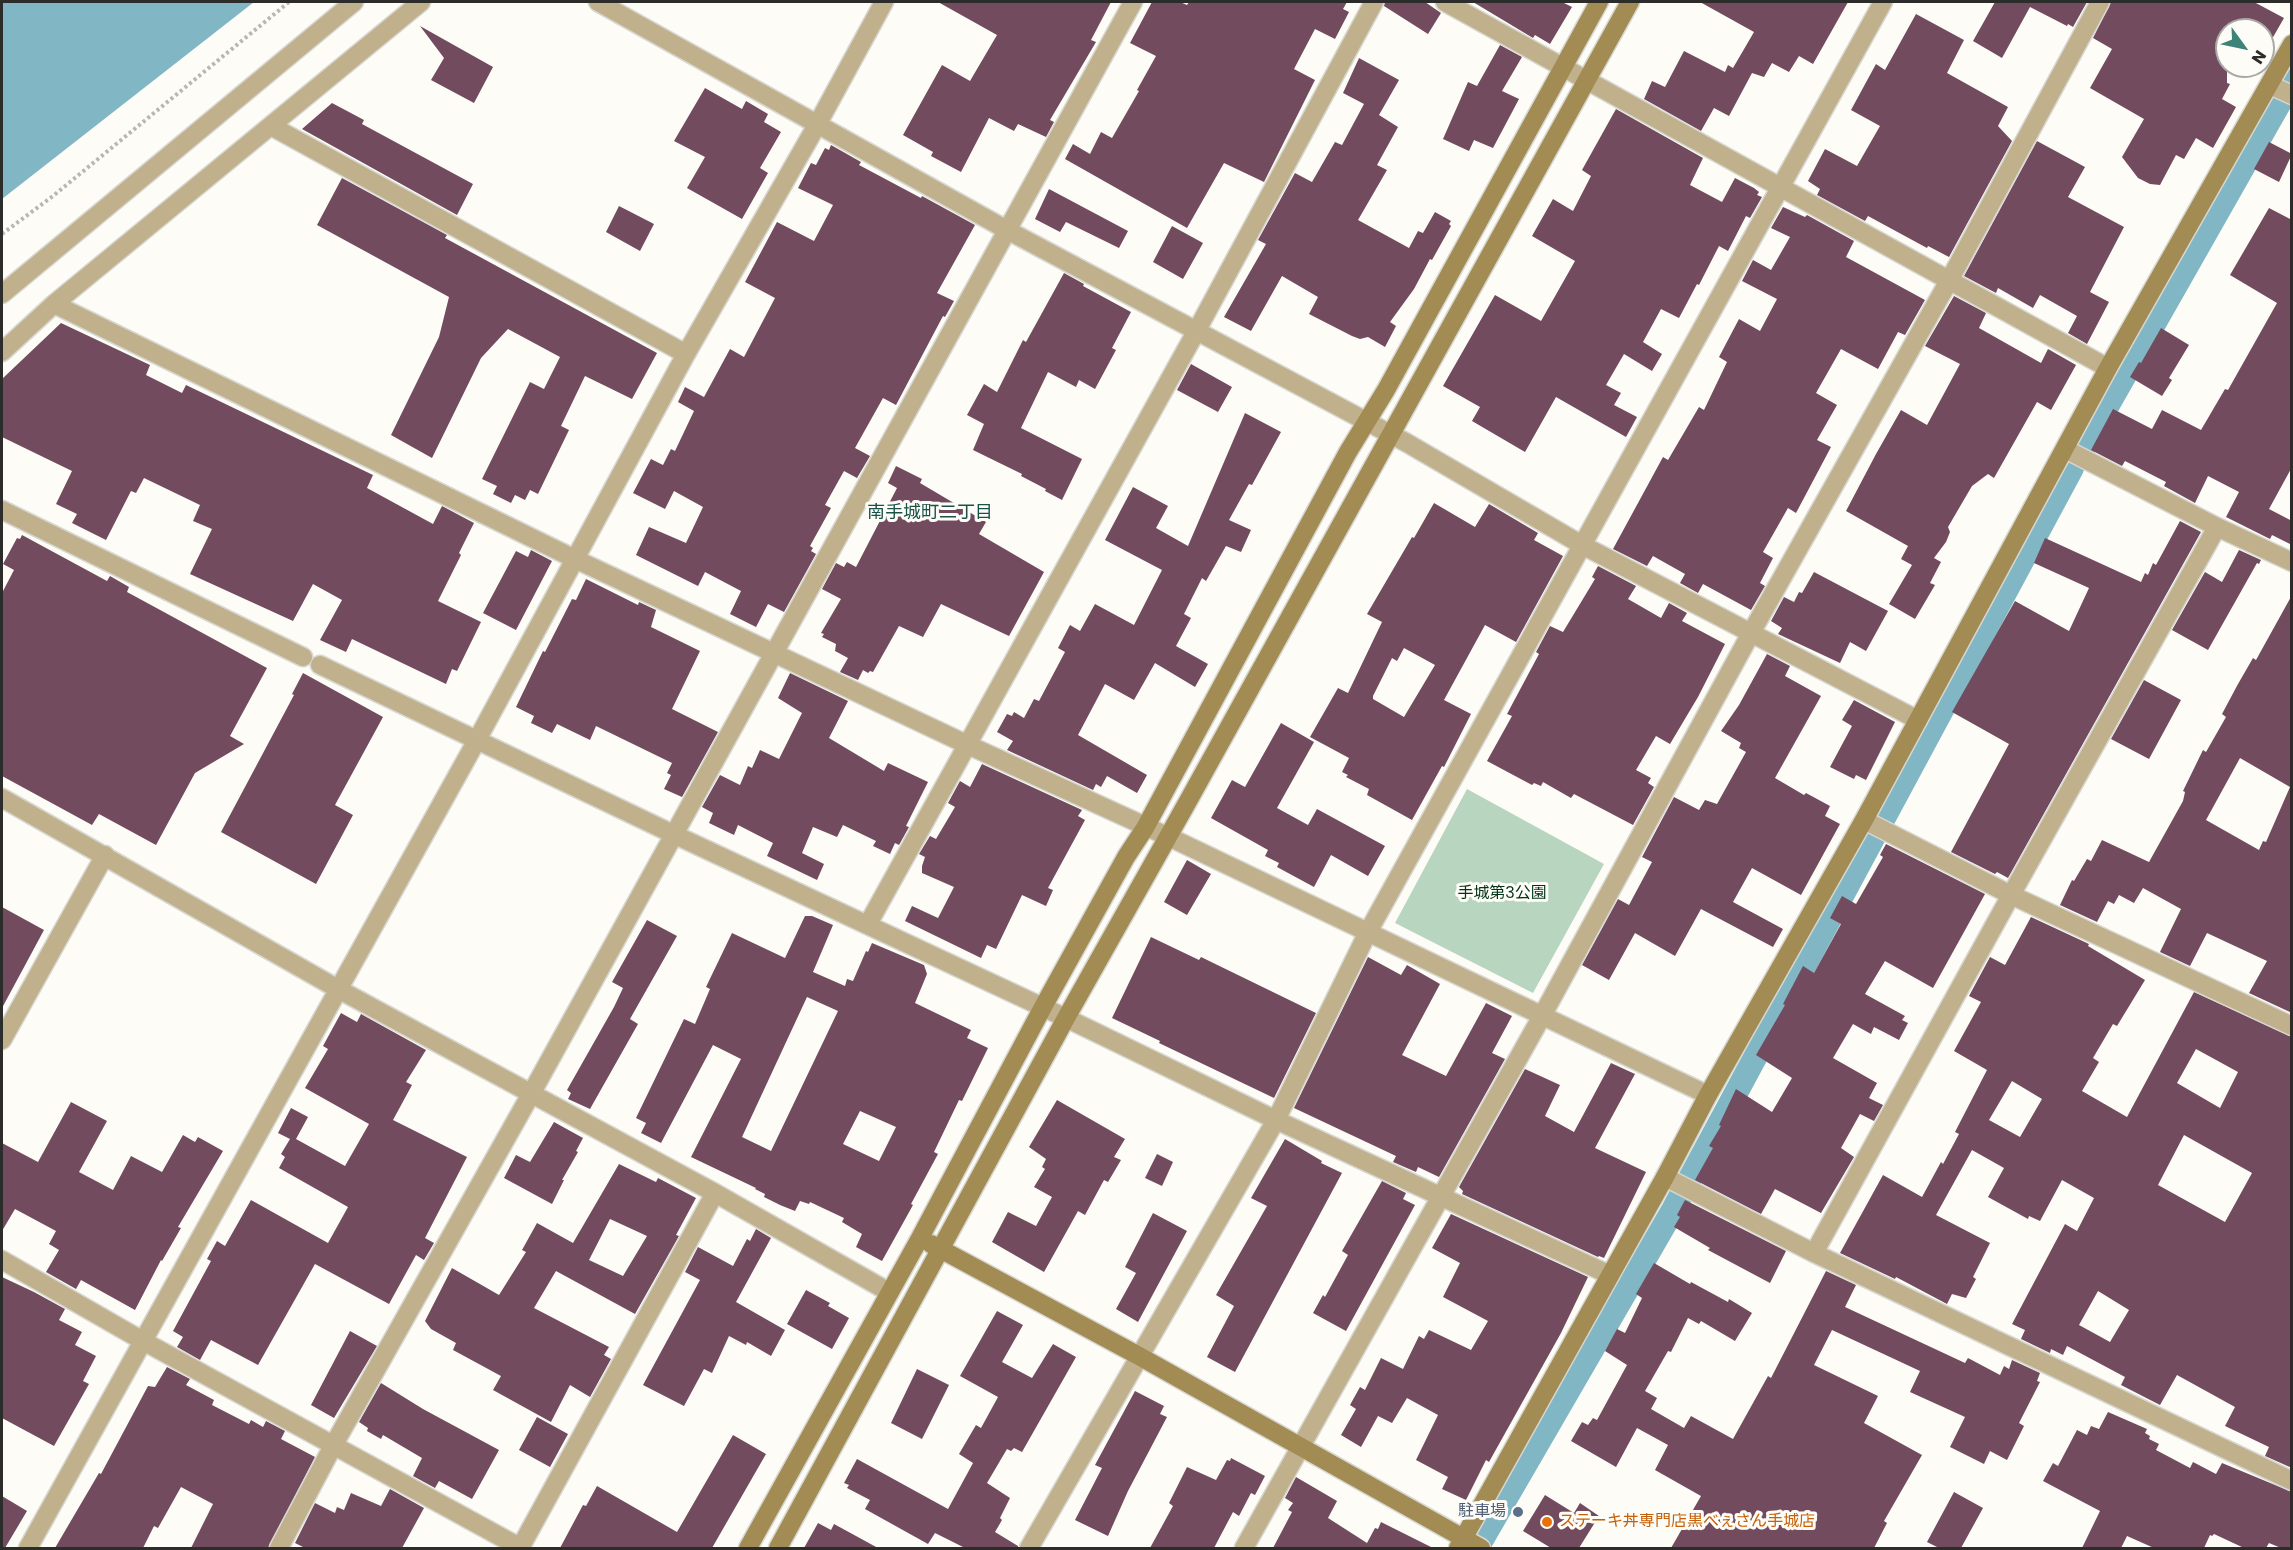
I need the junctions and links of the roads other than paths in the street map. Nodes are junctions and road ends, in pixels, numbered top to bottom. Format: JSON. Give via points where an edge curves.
{"nodes":[{"id":1,"x":354,"y":2,"type":"edge"},
{"id":2,"x":421,"y":2,"type":"edge"},
{"id":3,"x":598,"y":2,"type":"edge"},
{"id":4,"x":884,"y":2,"type":"edge"},
{"id":5,"x":1133,"y":2,"type":"edge"},
{"id":6,"x":1374,"y":2,"type":"edge"},
{"id":7,"x":1445,"y":2,"type":"edge"},
{"id":8,"x":1599,"y":2,"type":"edge"},
{"id":9,"x":1630,"y":2,"type":"edge"},
{"id":10,"x":1883,"y":2,"type":"edge"},
{"id":11,"x":2100,"y":2,"type":"edge"},
{"id":12,"x":2292,"y":44,"type":"edge"},
{"id":13,"x":1563,"y":66,"type":"junction"},
{"id":14,"x":1588,"y":80,"type":"junction"},
{"id":15,"x":2270,"y":85,"type":"junction"},
{"id":16,"x":2292,"y":95,"type":"edge"},
{"id":17,"x":817,"y":124,"type":"junction"},
{"id":18,"x":271,"y":126,"type":"junction"},
{"id":19,"x":1783,"y":186,"type":"junction"},
{"id":20,"x":1007,"y":230,"type":"junction"},
{"id":21,"x":1950,"y":279,"type":"junction"},
{"id":22,"x":2,"y":294,"type":"edge"},
{"id":23,"x":54,"y":304,"type":"junction"},
{"id":24,"x":1197,"y":330,"type":"junction"},
{"id":25,"x":2,"y":352,"type":"edge"},
{"id":26,"x":686,"y":354,"type":"junction"},
{"id":27,"x":2108,"y":368,"type":"junction"},
{"id":28,"x":1366,"y":422,"type":"junction"},
{"id":29,"x":1392,"y":435,"type":"junction"},
{"id":30,"x":2065,"y":449,"type":"junction"},
{"id":31,"x":2,"y":510,"type":"edge"},
{"id":32,"x":2217,"y":527,"type":"junction"},
{"id":33,"x":1582,"y":544,"type":"junction"},
{"id":34,"x":575,"y":559,"type":"junction"},
{"id":35,"x":2292,"y":562,"type":"edge"},
{"id":36,"x":1751,"y":633,"type":"junction"},
{"id":37,"x":775,"y":652,"type":"junction"},
{"id":38,"x":303,"y":657,"type":"dead end"},
{"id":39,"x":320,"y":665,"type":"dead end"},
{"id":40,"x":1918,"y":720,"type":"junction"},
{"id":41,"x":477,"y":740,"type":"junction"},
{"id":42,"x":968,"y":745,"type":"junction"},
{"id":43,"x":2,"y":798,"type":"edge"},
{"id":44,"x":1864,"y":820,"type":"junction"},
{"id":45,"x":1145,"y":828,"type":"junction"},
{"id":46,"x":673,"y":834,"type":"junction"},
{"id":47,"x":1169,"y":837,"type":"junction"},
{"id":48,"x":105,"y":855,"type":"junction"},
{"id":49,"x":2011,"y":895,"type":"junction"},
{"id":50,"x":868,"y":924,"type":"junction"},
{"id":51,"x":1368,"y":932,"type":"junction"},
{"id":52,"x":338,"y":988,"type":"junction"},
{"id":53,"x":1043,"y":1007,"type":"junction"},
{"id":54,"x":1542,"y":1016,"type":"junction"},
{"id":55,"x":1066,"y":1018,"type":"junction"},
{"id":56,"x":2292,"y":1026,"type":"edge"},
{"id":57,"x":2,"y":1040,"type":"edge"},
{"id":58,"x":531,"y":1094,"type":"junction"},
{"id":59,"x":1708,"y":1095,"type":"junction"},
{"id":60,"x":1276,"y":1120,"type":"junction"},
{"id":61,"x":1665,"y":1177,"type":"junction"},
{"id":62,"x":715,"y":1193,"type":"junction"},
{"id":63,"x":1440,"y":1197,"type":"junction"},
{"id":64,"x":920,"y":1238,"type":"junction"},
{"id":65,"x":941,"y":1250,"type":"junction"},
{"id":66,"x":1814,"y":1253,"type":"junction"},
{"id":67,"x":2,"y":1260,"type":"edge"},
{"id":68,"x":1610,"y":1275,"type":"junction"},
{"id":69,"x":889,"y":1292,"type":"junction"},
{"id":70,"x":143,"y":1341,"type":"junction"},
{"id":71,"x":1139,"y":1356,"type":"junction"},
{"id":72,"x":333,"y":1446,"type":"junction"},
{"id":73,"x":1300,"y":1448,"type":"junction"},
{"id":74,"x":2292,"y":1481,"type":"edge"},
{"id":75,"x":1461,"y":1544,"type":"edge"},
{"id":76,"x":28,"y":1548,"type":"edge"},
{"id":77,"x":279,"y":1548,"type":"edge"},
{"id":78,"x":520,"y":1548,"type":"edge"},
{"id":79,"x":748,"y":1548,"type":"edge"},
{"id":80,"x":778,"y":1548,"type":"edge"},
{"id":81,"x":1029,"y":1548,"type":"edge"},
{"id":82,"x":1244,"y":1548,"type":"edge"},
{"id":83,"x":1481,"y":1548,"type":"edge"}],
"edges":[{"from":1,"to":22,"type":"street"},
{"from":2,"to":18,"type":"street"},
{"from":3,"to":17,"type":"street"},
{"from":4,"to":17,"type":"street"},
{"from":5,"to":20,"type":"street"},
{"from":6,"to":24,"type":"street"},
{"from":7,"to":13,"type":"street"},
{"from":8,"to":13,"type":"street"},
{"from":9,"to":14,"type":"street"},
{"from":10,"to":19,"type":"street"},
{"from":11,"to":21,"type":"street"},
{"from":12,"to":15,"type":"street"},
{"from":13,"to":14,"type":"street"},
{"from":13,"to":28,"type":"street"},
{"from":14,"to":19,"type":"street"},
{"from":14,"to":29,"type":"street"},
{"from":15,"to":16,"type":"street"},
{"from":15,"to":27,"type":"street"},
{"from":17,"to":20,"type":"street"},
{"from":17,"to":26,"type":"street"},
{"from":18,"to":23,"type":"street"},
{"from":18,"to":26,"type":"street"},
{"from":19,"to":21,"type":"street"},
{"from":19,"to":33,"type":"street"},
{"from":20,"to":24,"type":"street"},
{"from":20,"to":37,"type":"street"},
{"from":21,"to":27,"type":"street"},
{"from":21,"to":36,"type":"street"},
{"from":23,"to":25,"type":"street"},
{"from":23,"to":34,"type":"street"},
{"from":24,"to":28,"type":"street"},
{"from":24,"to":42,"type":"street"},
{"from":26,"to":34,"type":"street"},
{"from":27,"to":30,"type":"street"},
{"from":28,"to":29,"type":"street"},
{"from":28,"to":45,"type":"street"},
{"from":29,"to":33,"type":"street"},
{"from":29,"to":47,"type":"street"},
{"from":30,"to":32,"type":"street"},
{"from":30,"to":40,"type":"street"},
{"from":31,"to":38,"type":"street"},
{"from":32,"to":35,"type":"street"},
{"from":32,"to":49,"type":"street"},
{"from":33,"to":36,"type":"street"},
{"from":33,"to":51,"type":"street"},
{"from":34,"to":37,"type":"street"},
{"from":34,"to":41,"type":"street"},
{"from":36,"to":40,"type":"street"},
{"from":36,"to":54,"type":"street"},
{"from":37,"to":42,"type":"street"},
{"from":37,"to":46,"type":"street"},
{"from":39,"to":41,"type":"street"},
{"from":40,"to":44,"type":"street"},
{"from":41,"to":46,"type":"street"},
{"from":41,"to":52,"type":"street"},
{"from":42,"to":45,"type":"street"},
{"from":42,"to":50,"type":"street"},
{"from":43,"to":48,"type":"street"},
{"from":44,"to":49,"type":"street"},
{"from":44,"to":59,"type":"street"},
{"from":45,"to":47,"type":"street"},
{"from":45,"to":53,"type":"street"},
{"from":46,"to":50,"type":"street"},
{"from":46,"to":58,"type":"street"},
{"from":47,"to":51,"type":"street"},
{"from":47,"to":55,"type":"street"},
{"from":48,"to":52,"type":"street"},
{"from":48,"to":57,"type":"street"},
{"from":49,"to":56,"type":"street"},
{"from":49,"to":66,"type":"street"},
{"from":50,"to":53,"type":"street"},
{"from":51,"to":54,"type":"street"},
{"from":51,"to":60,"type":"street"},
{"from":52,"to":58,"type":"street"},
{"from":52,"to":70,"type":"street"},
{"from":53,"to":55,"type":"street"},
{"from":53,"to":64,"type":"street"},
{"from":54,"to":59,"type":"street"},
{"from":54,"to":63,"type":"street"},
{"from":55,"to":60,"type":"street"},
{"from":55,"to":65,"type":"street"},
{"from":58,"to":62,"type":"street"},
{"from":58,"to":72,"type":"street"},
{"from":59,"to":61,"type":"street"},
{"from":60,"to":63,"type":"street"},
{"from":60,"to":71,"type":"street"},
{"from":61,"to":66,"type":"street"},
{"from":61,"to":68,"type":"street"},
{"from":62,"to":69,"type":"street"},
{"from":62,"to":78,"type":"street"},
{"from":63,"to":68,"type":"street"},
{"from":63,"to":73,"type":"street"},
{"from":64,"to":65,"type":"street"},
{"from":64,"to":69,"type":"street"},
{"from":65,"to":71,"type":"street"},
{"from":65,"to":80,"type":"street"},
{"from":66,"to":74,"type":"street"},
{"from":67,"to":70,"type":"street"},
{"from":68,"to":75,"type":"street"},
{"from":69,"to":79,"type":"street"},
{"from":70,"to":72,"type":"street"},
{"from":70,"to":76,"type":"street"},
{"from":71,"to":73,"type":"street"},
{"from":71,"to":81,"type":"street"},
{"from":72,"to":77,"type":"street"},
{"from":72,"to":78,"type":"street"},
{"from":73,"to":75,"type":"street"},
{"from":73,"to":82,"type":"street"},
{"from":75,"to":83,"type":"street"}]}
